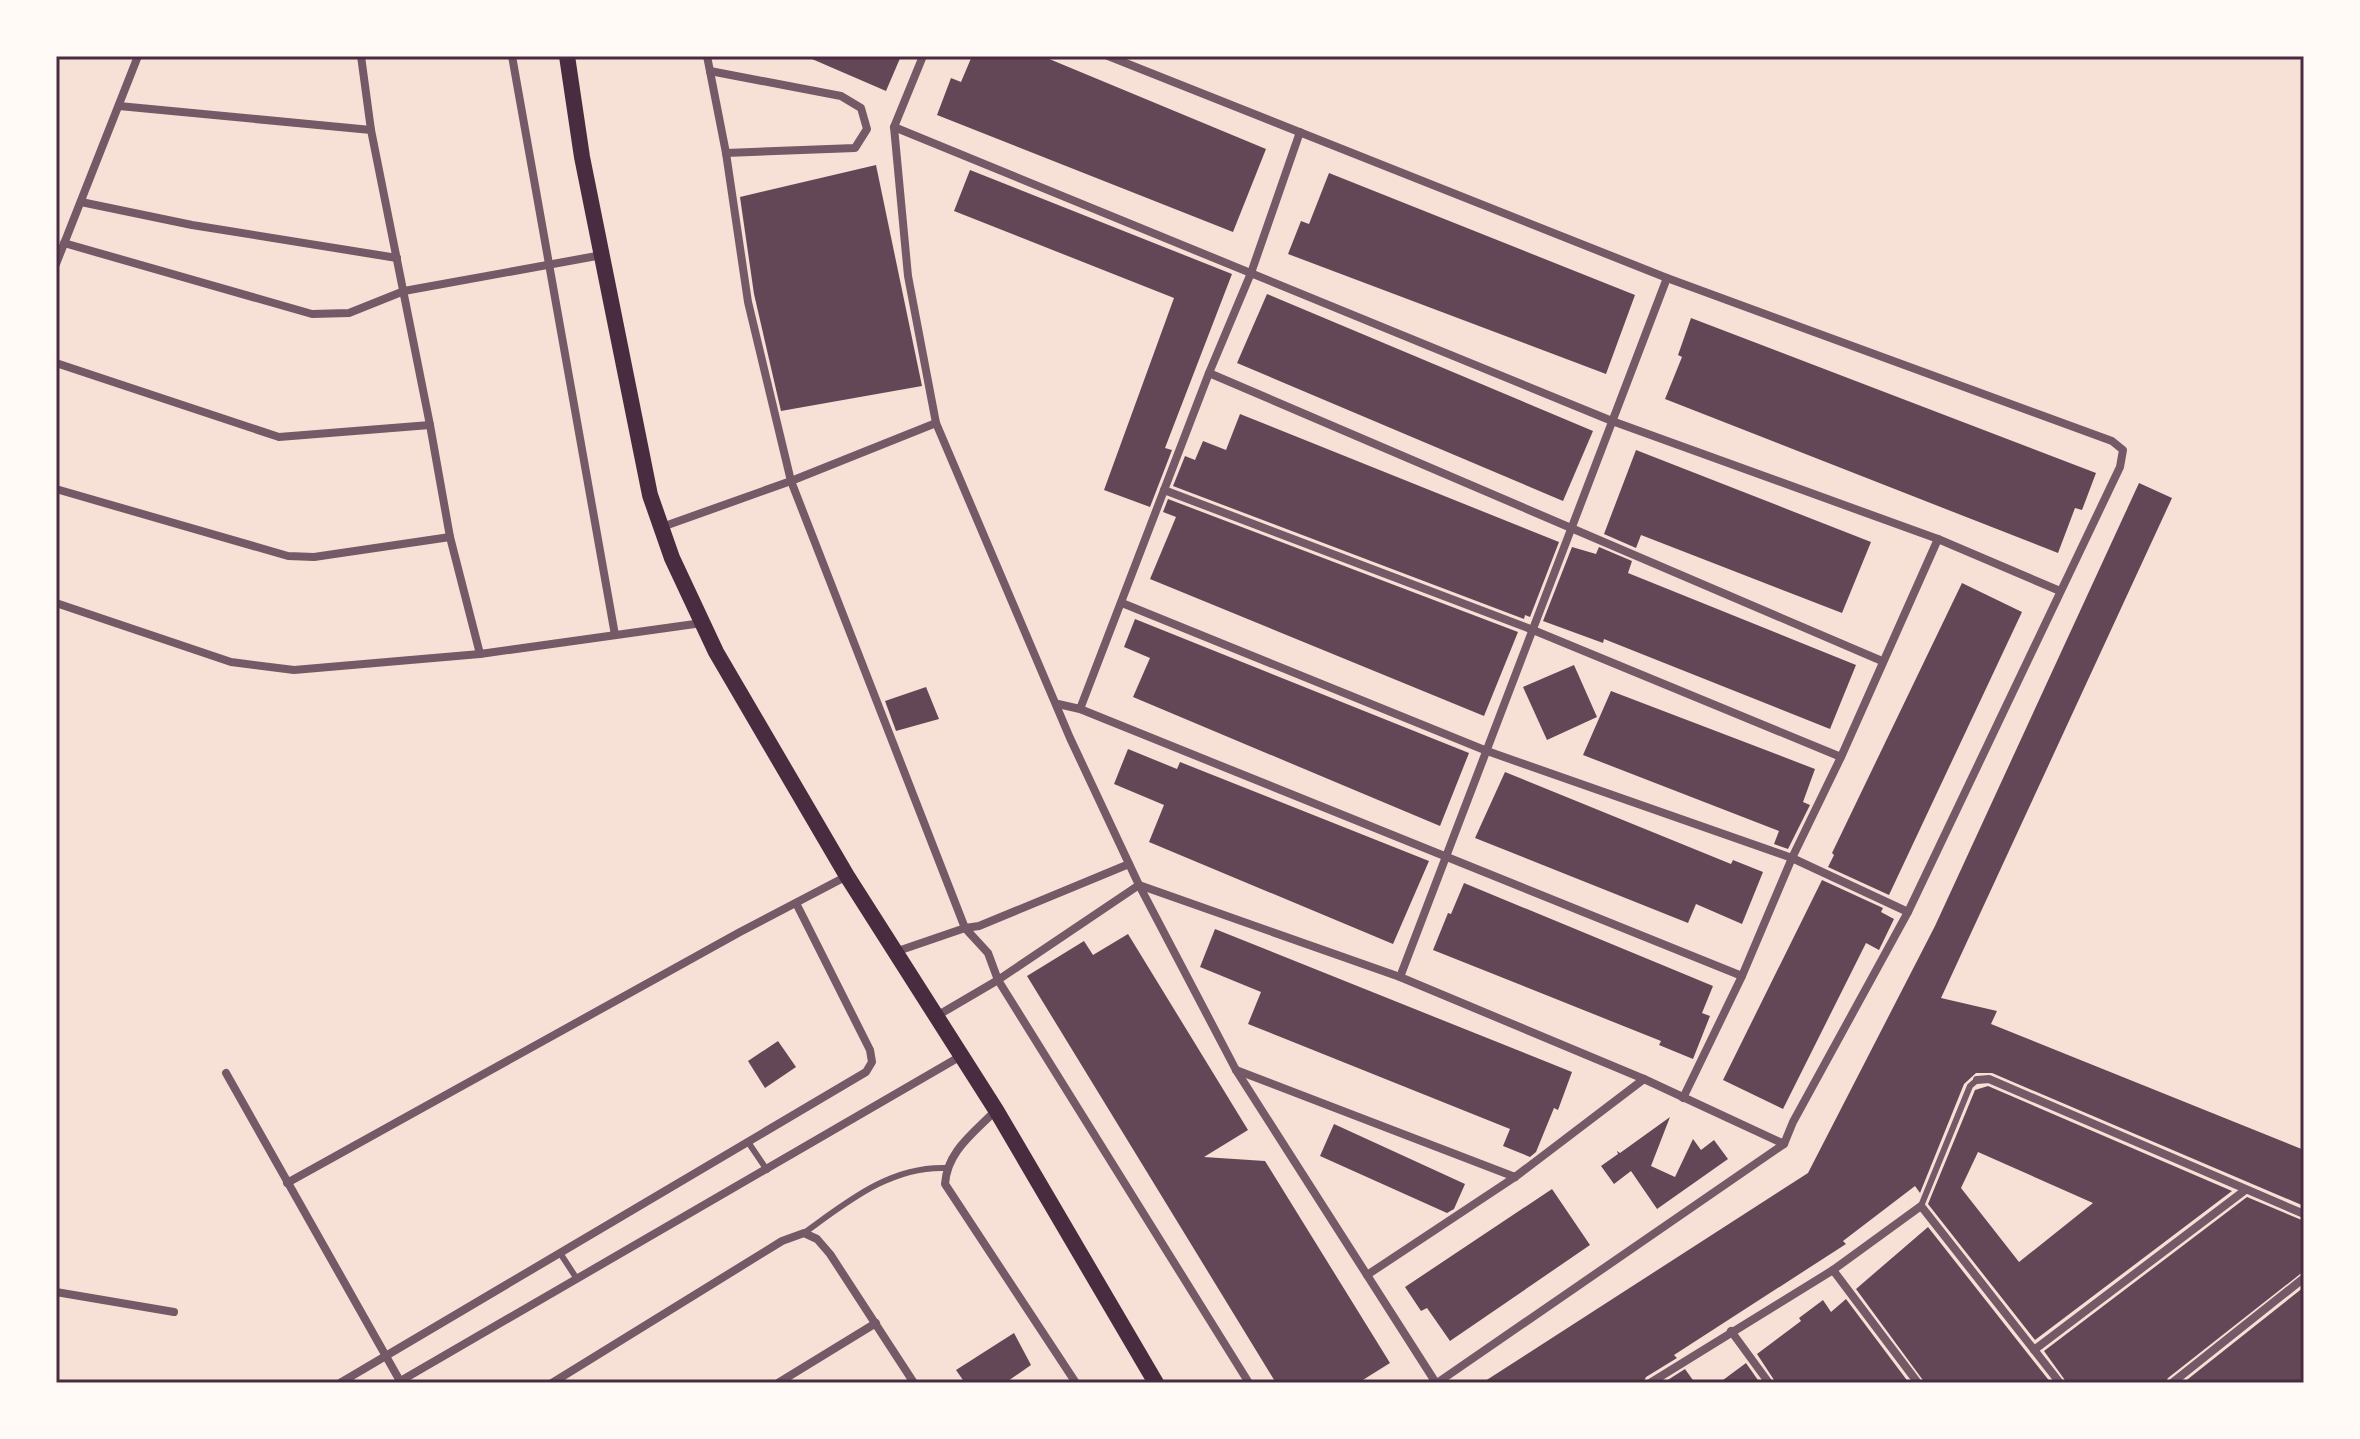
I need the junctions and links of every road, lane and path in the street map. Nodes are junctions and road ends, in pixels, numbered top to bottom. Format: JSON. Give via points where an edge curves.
{"nodes":[{"id":1,"x":138,"y":56,"type":"edge"},
{"id":2,"x":361,"y":56,"type":"edge"},
{"id":3,"x":512,"y":56,"type":"edge"},
{"id":4,"x":567,"y":56,"type":"edge"},
{"id":5,"x":707,"y":56,"type":"edge"},
{"id":6,"x":923,"y":56,"type":"edge"},
{"id":7,"x":1108,"y":56,"type":"edge"},
{"id":8,"x":710,"y":71,"type":"junction"},
{"id":9,"x":119,"y":106,"type":"junction"},
{"id":10,"x":894,"y":127,"type":"junction"},
{"id":11,"x":371,"y":130,"type":"junction"},
{"id":12,"x":1300,"y":132,"type":"junction"},
{"id":13,"x":726,"y":153,"type":"junction"},
{"id":14,"x":81,"y":202,"type":"junction"},
{"id":15,"x":60,"y":242,"type":"edge"},
{"id":16,"x":602,"y":255,"type":"junction"},
{"id":17,"x":397,"y":258,"type":"junction"},
{"id":18,"x":56,"y":264,"type":"edge"},
{"id":19,"x":547,"y":265,"type":"junction"},
{"id":20,"x":1251,"y":273,"type":"junction"},
{"id":21,"x":1667,"y":278,"type":"junction"},
{"id":22,"x":404,"y":291,"type":"junction"},
{"id":23,"x":56,"y":363,"type":"edge"},
{"id":24,"x":1209,"y":373,"type":"junction"},
{"id":25,"x":1612,"y":421,"type":"junction"},
{"id":26,"x":936,"y":423,"type":"junction"},
{"id":27,"x":430,"y":425,"type":"junction"},
{"id":28,"x":791,"y":481,"type":"junction"},
{"id":29,"x":56,"y":489,"type":"edge"},
{"id":30,"x":1164,"y":490,"type":"junction"},
{"id":31,"x":662,"y":527,"type":"junction"},
{"id":32,"x":1572,"y":529,"type":"junction"},
{"id":33,"x":450,"y":537,"type":"junction"},
{"id":34,"x":1938,"y":539,"type":"junction"},
{"id":35,"x":2060,"y":591,"type":"junction"},
{"id":36,"x":56,"y":603,"type":"edge"},
{"id":37,"x":1122,"y":603,"type":"junction"},
{"id":38,"x":703,"y":623,"type":"junction"},
{"id":39,"x":1533,"y":630,"type":"junction"},
{"id":40,"x":615,"y":635,"type":"junction"},
{"id":41,"x":480,"y":654,"type":"junction"},
{"id":42,"x":1882,"y":661,"type":"junction"},
{"id":43,"x":1058,"y":704,"type":"junction"},
{"id":44,"x":1080,"y":709,"type":"junction"},
{"id":45,"x":1487,"y":751,"type":"junction"},
{"id":46,"x":1841,"y":757,"type":"junction"},
{"id":47,"x":1448,"y":856,"type":"junction"},
{"id":48,"x":1792,"y":858,"type":"junction"},
{"id":49,"x":1129,"y":864,"type":"junction"},
{"id":50,"x":847,"y":876,"type":"junction"},
{"id":51,"x":1139,"y":885,"type":"junction"},
{"id":52,"x":796,"y":903,"type":"junction"},
{"id":53,"x":1908,"y":912,"type":"junction"},
{"id":54,"x":965,"y":928,"type":"junction"},
{"id":55,"x":893,"y":952,"type":"junction"},
{"id":56,"x":1742,"y":976,"type":"junction"},
{"id":57,"x":1400,"y":977,"type":"junction"},
{"id":58,"x":998,"y":980,"type":"junction"},
{"id":59,"x":934,"y":1017,"type":"junction"},
{"id":60,"x":961,"y":1056,"type":"junction"},
{"id":61,"x":1236,"y":1070,"type":"junction"},
{"id":62,"x":226,"y":1073,"type":"dead end"},
{"id":63,"x":1644,"y":1079,"type":"junction"},
{"id":64,"x":1977,"y":1080,"type":"joint"},
{"id":65,"x":1683,"y":1098,"type":"junction"},
{"id":66,"x":996,"y":1110,"type":"junction"},
{"id":67,"x":748,"y":1142,"type":"junction"},
{"id":68,"x":1784,"y":1144,"type":"junction"},
{"id":69,"x":946,"y":1168,"type":"junction"},
{"id":70,"x":767,"y":1170,"type":"junction"},
{"id":71,"x":1515,"y":1177,"type":"junction"},
{"id":72,"x":287,"y":1183,"type":"junction"},
{"id":73,"x":2244,"y":1191,"type":"junction"},
{"id":74,"x":1921,"y":1206,"type":"junction"},
{"id":75,"x":2304,"y":1214,"type":"edge"},
{"id":76,"x":804,"y":1233,"type":"junction"},
{"id":77,"x":560,"y":1253,"type":"junction"},
{"id":78,"x":1833,"y":1270,"type":"junction"},
{"id":79,"x":1367,"y":1275,"type":"junction"},
{"id":80,"x":2304,"y":1278,"type":"edge"},
{"id":81,"x":577,"y":1279,"type":"junction"},
{"id":82,"x":56,"y":1292,"type":"edge"},
{"id":83,"x":174,"y":1312,"type":"dead end"},
{"id":84,"x":876,"y":1323,"type":"junction"},
{"id":85,"x":1731,"y":1331,"type":"junction"},
{"id":86,"x":2034,"y":1350,"type":"junction"},
{"id":87,"x":385,"y":1356,"type":"junction"},
{"id":88,"x":398,"y":1382,"type":"edge"},
{"id":89,"x":340,"y":1383,"type":"edge"},
{"id":90,"x":552,"y":1383,"type":"edge"},
{"id":91,"x":779,"y":1383,"type":"edge"},
{"id":92,"x":914,"y":1383,"type":"edge"},
{"id":93,"x":1076,"y":1383,"type":"edge"},
{"id":94,"x":1156,"y":1383,"type":"edge"},
{"id":95,"x":1249,"y":1383,"type":"edge"},
{"id":96,"x":1436,"y":1383,"type":"edge"},
{"id":97,"x":1650,"y":1383,"type":"edge"},
{"id":98,"x":1769,"y":1383,"type":"edge"},
{"id":99,"x":1918,"y":1383,"type":"edge"},
{"id":100,"x":2060,"y":1383,"type":"edge"},
{"id":101,"x":2172,"y":1383,"type":"edge"}],
"edges":[{"from":1,"to":9,"type":"street"},
{"from":2,"to":11,"type":"street"},
{"from":3,"to":19,"type":"street"},
{"from":4,"to":16,"type":"main road"},
{"from":5,"to":8,"type":"street"},
{"from":6,"to":10,"type":"street"},
{"from":7,"to":12,"type":"street"},
{"from":8,"to":13,"type":"street"},
{"from":8,"to":13,"type":"street","via":[[841,96],[861,108],[867,129],[855,148]]},
{"from":9,"to":11,"type":"street"},
{"from":9,"to":14,"type":"street"},
{"from":10,"to":20,"type":"street"},
{"from":10,"to":26,"type":"street","via":[[908,276]]},
{"from":11,"to":17,"type":"street"},
{"from":12,"to":20,"type":"street"},
{"from":12,"to":21,"type":"street"},
{"from":13,"to":28,"type":"street","via":[[748,302]]},
{"from":14,"to":15,"type":"street"},
{"from":14,"to":17,"type":"street"},
{"from":15,"to":18,"type":"street"},
{"from":15,"to":22,"type":"street","via":[[312,314],[349,313]]},
{"from":16,"to":19,"type":"street"},
{"from":16,"to":31,"type":"main road","via":[[650,495]]},
{"from":17,"to":22,"type":"street"},
{"from":19,"to":22,"type":"street"},
{"from":19,"to":40,"type":"street"},
{"from":20,"to":24,"type":"street"},
{"from":20,"to":25,"type":"street"},
{"from":21,"to":25,"type":"street"},
{"from":21,"to":35,"type":"street","via":[[2120,445],[2120,467]]},
{"from":22,"to":27,"type":"street"},
{"from":23,"to":27,"type":"street","via":[[279,437]]},
{"from":24,"to":30,"type":"street"},
{"from":24,"to":32,"type":"street"},
{"from":25,"to":32,"type":"street"},
{"from":25,"to":34,"type":"street"},
{"from":26,"to":28,"type":"street"},
{"from":26,"to":43,"type":"street"},
{"from":27,"to":33,"type":"street"},
{"from":28,"to":31,"type":"street"},
{"from":28,"to":54,"type":"street"},
{"from":29,"to":33,"type":"street","via":[[288,556],[314,557]]},
{"from":30,"to":37,"type":"street"},
{"from":30,"to":39,"type":"street"},
{"from":31,"to":38,"type":"main road"},
{"from":32,"to":39,"type":"street"},
{"from":32,"to":42,"type":"street"},
{"from":33,"to":41,"type":"street"},
{"from":34,"to":35,"type":"street"},
{"from":34,"to":42,"type":"street"},
{"from":35,"to":53,"type":"street"},
{"from":36,"to":41,"type":"street","via":[[231,662],[294,670]]},
{"from":37,"to":44,"type":"street"},
{"from":37,"to":45,"type":"street"},
{"from":38,"to":40,"type":"street"},
{"from":38,"to":50,"type":"main road"},
{"from":39,"to":45,"type":"street"},
{"from":39,"to":46,"type":"street"},
{"from":40,"to":41,"type":"street"},
{"from":42,"to":46,"type":"street"},
{"from":43,"to":44,"type":"street"},
{"from":43,"to":49,"type":"street"},
{"from":44,"to":47,"type":"street"},
{"from":45,"to":47,"type":"street"},
{"from":45,"to":48,"type":"street"},
{"from":46,"to":48,"type":"street"},
{"from":47,"to":56,"type":"street"},
{"from":47,"to":57,"type":"street"},
{"from":48,"to":53,"type":"street"},
{"from":48,"to":56,"type":"street"},
{"from":49,"to":51,"type":"street"},
{"from":49,"to":54,"type":"street"},
{"from":50,"to":52,"type":"street"},
{"from":50,"to":55,"type":"main road"},
{"from":51,"to":57,"type":"street"},
{"from":51,"to":58,"type":"street"},
{"from":51,"to":61,"type":"street"},
{"from":52,"to":67,"type":"street","via":[[872,1062],[866,1072]]},
{"from":52,"to":72,"type":"street"},
{"from":53,"to":68,"type":"street"},
{"from":54,"to":55,"type":"street"},
{"from":54,"to":58,"type":"street","via":[[988,953]]},
{"from":55,"to":59,"type":"main road"},
{"from":56,"to":65,"type":"street"},
{"from":57,"to":63,"type":"street"},
{"from":58,"to":59,"type":"street"},
{"from":58,"to":95,"type":"street"},
{"from":59,"to":60,"type":"main road"},
{"from":60,"to":66,"type":"main road"},
{"from":60,"to":70,"type":"street"},
{"from":61,"to":71,"type":"street"},
{"from":61,"to":79,"type":"street"},
{"from":62,"to":72,"type":"street"},
{"from":63,"to":65,"type":"street"},
{"from":63,"to":71,"type":"street"},
{"from":64,"to":73,"type":"street","via":[[1989,1079]]},
{"from":64,"to":74,"type":"lane"},
{"from":65,"to":68,"type":"street"},
{"from":66,"to":69,"type":"street"},
{"from":66,"to":94,"type":"main road"},
{"from":67,"to":70,"type":"lane"},
{"from":67,"to":77,"type":"street"},
{"from":68,"to":96,"type":"street"},
{"from":69,"to":76,"type":"lane","via":[[922,1167],[871,1185]]},
{"from":69,"to":93,"type":"street","via":[[945,1184]]},
{"from":70,"to":81,"type":"street"},
{"from":71,"to":79,"type":"street"},
{"from":72,"to":87,"type":"street"},
{"from":73,"to":75,"type":"street"},
{"from":73,"to":86,"type":"street"},
{"from":74,"to":78,"type":"street"},
{"from":74,"to":86,"type":"street"},
{"from":76,"to":84,"type":"street","via":[[830,1254]]},
{"from":76,"to":90,"type":"street","via":[[782,1241]]},
{"from":77,"to":81,"type":"lane"},
{"from":77,"to":87,"type":"street"},
{"from":78,"to":85,"type":"street"},
{"from":78,"to":99,"type":"street"},
{"from":79,"to":96,"type":"street"},
{"from":80,"to":101,"type":"street"},
{"from":81,"to":88,"type":"street"},
{"from":82,"to":83,"type":"street"},
{"from":84,"to":91,"type":"street"},
{"from":84,"to":92,"type":"street"},
{"from":85,"to":97,"type":"street"},
{"from":85,"to":98,"type":"street"},
{"from":86,"to":100,"type":"street"},
{"from":87,"to":88,"type":"street"},
{"from":87,"to":89,"type":"street"}]}
